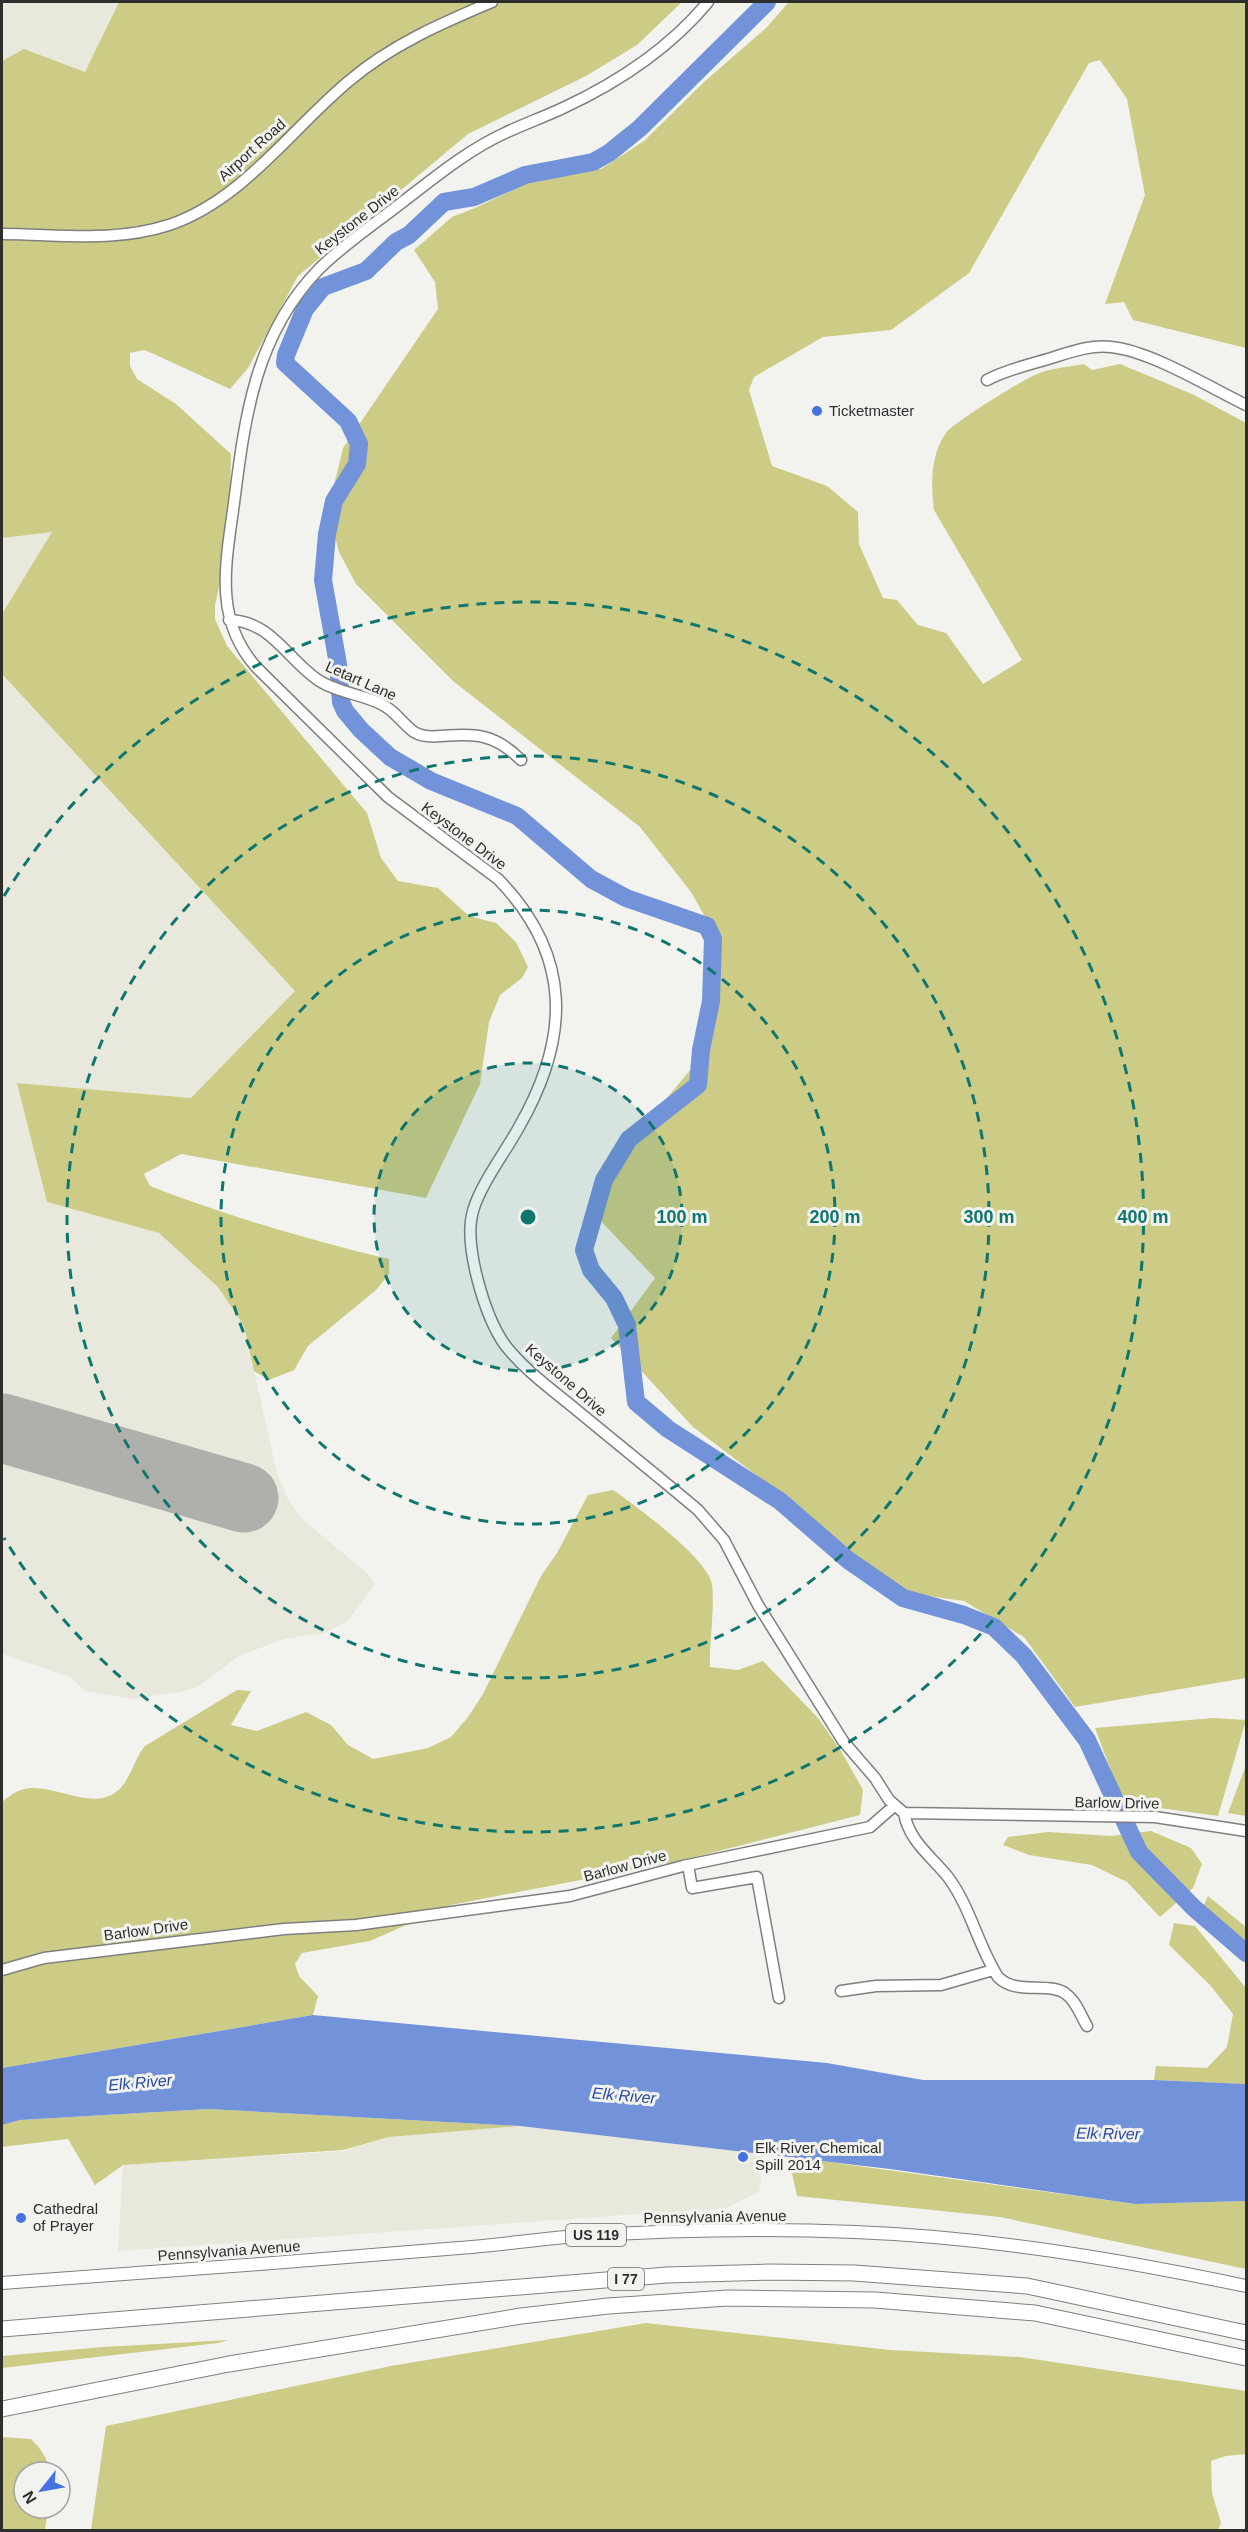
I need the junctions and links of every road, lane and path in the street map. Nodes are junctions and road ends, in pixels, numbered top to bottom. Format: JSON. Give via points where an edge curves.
{"nodes":[{"id":1,"x":492,"y":2,"type":"edge"},
{"id":2,"x":708,"y":2,"type":"edge"},
{"id":3,"x":2,"y":234,"type":"edge"},
{"id":4,"x":987,"y":380,"type":"dead end"},
{"id":5,"x":1246,"y":405,"type":"edge"},
{"id":6,"x":229,"y":620,"type":"junction"},
{"id":7,"x":521,"y":760,"type":"dead end"},
{"id":8,"x":894,"y":1806,"type":"junction"},
{"id":9,"x":904,"y":1813,"type":"junction"},
{"id":10,"x":1246,"y":1831,"type":"edge"},
{"id":11,"x":688,"y":1864,"type":"junction"},
{"id":12,"x":2,"y":1970,"type":"edge"},
{"id":13,"x":993,"y":1970,"type":"junction"},
{"id":14,"x":841,"y":1991,"type":"dead end"},
{"id":15,"x":779,"y":1998,"type":"dead end"},
{"id":16,"x":1087,"y":2026,"type":"dead end"},
{"id":17,"x":2,"y":2283,"type":"edge"},
{"id":18,"x":1246,"y":2286,"type":"edge"},
{"id":19,"x":2,"y":2329,"type":"edge"},
{"id":20,"x":1246,"y":2333,"type":"edge"},
{"id":21,"x":1246,"y":2358,"type":"edge"},
{"id":22,"x":2,"y":2408,"type":"edge"}],
"edges":[{"from":1,"to":3,"type":"street","name":"Airport Road","via":[[409,40],[362,71],[250,175],[184,219],[116,237]]},
{"from":2,"to":6,"type":"street","name":"Keystone Drive","via":[[667,44],[634,69],[589,96],[505,132],[448,166],[319,269],[292,302],[274,330],[257,370],[226,559]]},
{"from":4,"to":5,"type":"street","via":[[1002,372],[1084,349],[1109,346],[1137,351]]},
{"from":6,"to":7,"type":"street","name":"Letart Lane","via":[[250,623],[267,633],[312,675],[330,686],[382,704],[416,733],[486,736]]},
{"from":6,"to":8,"type":"street","name":"Keystone Drive","via":[[241,647],[256,667],[388,797],[498,879],[513,894],[543,944],[553,970],[557,998],[550,1058],[531,1106],[479,1196],[471,1219],[475,1261],[492,1321],[505,1344],[532,1373],[717,1530],[758,1605],[843,1741]]},
{"from":8,"to":9,"type":"street"},
{"from":8,"to":11,"type":"street","name":"Barlow Drive","via":[[870,1827]]},
{"from":9,"to":10,"type":"street","name":"Barlow Drive","via":[[1143,1817]]},
{"from":9,"to":13,"type":"street","via":[[909,1831],[963,1900]]},
{"from":11,"to":12,"type":"street","name":"Barlow Drive","via":[[570,1896],[356,1925],[284,1929],[44,1958]]},
{"from":11,"to":15,"type":"street","via":[[692,1888],[757,1877]]},
{"from":13,"to":14,"type":"street","via":[[942,1985]]},
{"from":13,"to":16,"type":"street","via":[[1009,1985],[1062,1991]]},
{"from":17,"to":18,"type":"main road","name":"Pennsylvania Avenue","number":"US 119","via":[[577,2236],[764,2230],[966,2240],[1088,2255]]},
{"from":19,"to":20,"type":"highway","number":"I 77","via":[[667,2275],[770,2272],[902,2276],[1027,2286]]},
{"from":21,"to":22,"type":"highway","number":"I 77","via":[[1035,2313],[875,2300],[728,2298],[521,2316],[230,2364]]}]}
